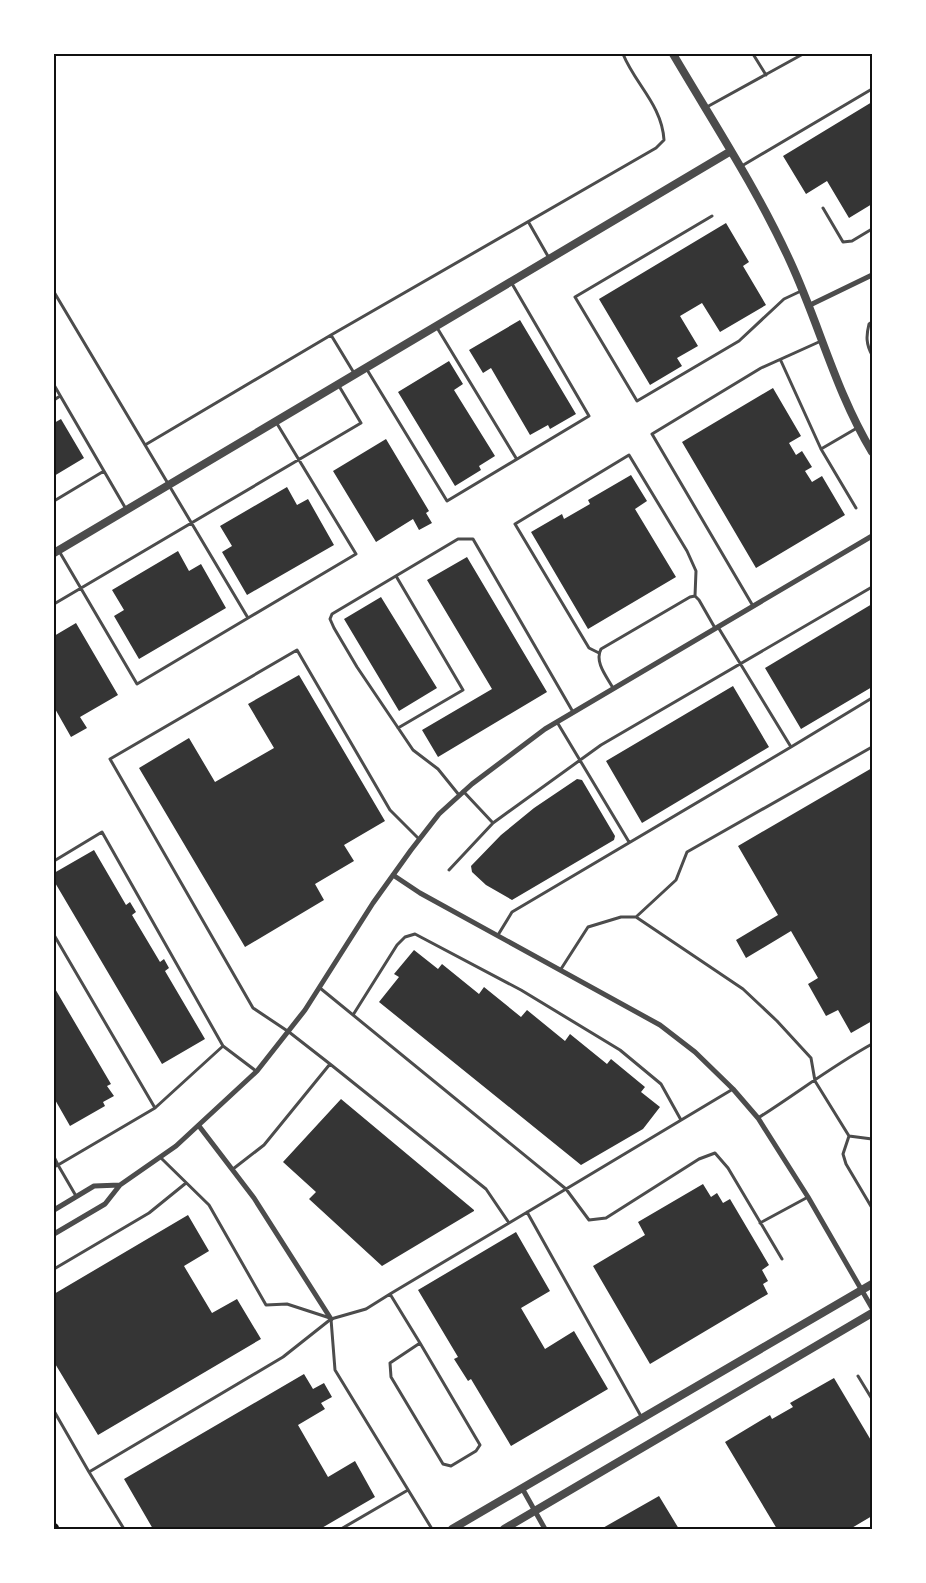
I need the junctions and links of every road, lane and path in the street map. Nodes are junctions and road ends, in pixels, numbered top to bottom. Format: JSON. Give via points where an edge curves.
{"nodes":[{"id":1,"x":622,"y":54,"type":"edge"},
{"id":2,"x":673,"y":54,"type":"edge"},
{"id":3,"x":753,"y":54,"type":"edge"},
{"id":4,"x":803,"y":54,"type":"edge"},
{"id":5,"x":766,"y":75,"type":"junction"},
{"id":6,"x":872,"y":89,"type":"edge"},
{"id":7,"x":705,"y":108,"type":"junction"},
{"id":8,"x":731,"y":152,"type":"junction"},
{"id":9,"x":740,"y":167,"type":"junction"},
{"id":10,"x":823,"y":208,"type":"dead end"},
{"id":11,"x":712,"y":216,"type":"dead end"},
{"id":12,"x":529,"y":222,"type":"junction"},
{"id":13,"x":872,"y":229,"type":"edge"},
{"id":14,"x":550,"y":258,"type":"junction"},
{"id":15,"x":872,"y":275,"type":"edge"},
{"id":16,"x":510,"y":281,"type":"junction"},
{"id":17,"x":802,"y":290,"type":"junction"},
{"id":18,"x":54,"y":292,"type":"edge"},
{"id":19,"x":808,"y":306,"type":"junction"},
{"id":20,"x":872,"y":322,"type":"edge"},
{"id":21,"x":435,"y":326,"type":"junction"},
{"id":22,"x":331,"y":335,"type":"junction"},
{"id":23,"x":821,"y":341,"type":"junction"},
{"id":24,"x":872,"y":355,"type":"edge"},
{"id":25,"x":781,"y":361,"type":"junction"},
{"id":26,"x":366,"y":367,"type":"junction"},
{"id":27,"x":354,"y":374,"type":"junction"},
{"id":28,"x":337,"y":383,"type":"junction"},
{"id":29,"x":54,"y":385,"type":"edge"},
{"id":30,"x":60,"y":396,"type":"junction"},
{"id":31,"x":54,"y":400,"type":"edge"},
{"id":32,"x":275,"y":420,"type":"junction"},
{"id":33,"x":858,"y":428,"type":"junction"},
{"id":34,"x":146,"y":445,"type":"junction"},
{"id":35,"x":821,"y":450,"type":"junction"},
{"id":36,"x":872,"y":452,"type":"edge"},
{"id":37,"x":516,"y":458,"type":"junction"},
{"id":38,"x":299,"y":460,"type":"junction"},
{"id":39,"x":104,"y":471,"type":"junction"},
{"id":40,"x":168,"y":485,"type":"junction"},
{"id":41,"x":54,"y":501,"type":"edge"},
{"id":42,"x":856,"y":508,"type":"dead end"},
{"id":43,"x":127,"y":510,"type":"junction"},
{"id":44,"x":191,"y":523,"type":"junction"},
{"id":45,"x":872,"y":536,"type":"edge"},
{"id":46,"x":56,"y":552,"type":"edge"},
{"id":47,"x":396,"y":576,"type":"junction"},
{"id":48,"x":872,"y":587,"type":"edge"},
{"id":49,"x":82,"y":588,"type":"junction"},
{"id":50,"x":695,"y":596,"type":"junction"},
{"id":51,"x":54,"y":604,"type":"edge"},
{"id":52,"x":753,"y":606,"type":"junction"},
{"id":53,"x":248,"y":618,"type":"junction"},
{"id":54,"x":717,"y":628,"type":"junction"},
{"id":55,"x":599,"y":653,"type":"junction"},
{"id":56,"x":740,"y":662,"type":"junction"},
{"id":57,"x":613,"y":689,"type":"junction"},
{"id":58,"x":872,"y":698,"type":"edge"},
{"id":59,"x":573,"y":712,"type":"junction"},
{"id":60,"x":557,"y":722,"type":"junction"},
{"id":61,"x":398,"y":728,"type":"junction"},
{"id":62,"x":790,"y":747,"type":"junction"},
{"id":63,"x":872,"y":747,"type":"edge"},
{"id":64,"x":580,"y":760,"type":"junction"},
{"id":65,"x":461,"y":793,"type":"junction"},
{"id":66,"x":493,"y":823,"type":"junction"},
{"id":67,"x":420,"y":839,"type":"junction"},
{"id":68,"x":629,"y":842,"type":"junction"},
{"id":69,"x":54,"y":861,"type":"edge"},
{"id":70,"x":449,"y":870,"type":"dead end"},
{"id":71,"x":392,"y":875,"type":"junction"},
{"id":72,"x":636,"y":917,"type":"junction"},
{"id":73,"x":54,"y":935,"type":"edge"},
{"id":74,"x":498,"y":935,"type":"junction"},
{"id":75,"x":561,"y":969,"type":"junction"},
{"id":76,"x":320,"y":988,"type":"junction"},
{"id":77,"x":353,"y":1015,"type":"junction"},
{"id":78,"x":289,"y":1032,"type":"junction"},
{"id":79,"x":872,"y":1044,"type":"edge"},
{"id":80,"x":223,"y":1046,"type":"junction"},
{"id":81,"x":330,"y":1064,"type":"junction"},
{"id":82,"x":257,"y":1071,"type":"junction"},
{"id":83,"x":815,"y":1081,"type":"junction"},
{"id":84,"x":733,"y":1089,"type":"junction"},
{"id":85,"x":155,"y":1108,"type":"junction"},
{"id":86,"x":758,"y":1118,"type":"junction"},
{"id":87,"x":681,"y":1120,"type":"junction"},
{"id":88,"x":199,"y":1126,"type":"junction"},
{"id":89,"x":849,"y":1136,"type":"junction"},
{"id":90,"x":872,"y":1140,"type":"edge"},
{"id":91,"x":54,"y":1157,"type":"edge"},
{"id":92,"x":161,"y":1158,"type":"junction"},
{"id":93,"x":58,"y":1165,"type":"junction"},
{"id":94,"x":54,"y":1167,"type":"edge"},
{"id":95,"x":233,"y":1169,"type":"junction"},
{"id":96,"x":186,"y":1183,"type":"junction"},
{"id":97,"x":120,"y":1186,"type":"junction"},
{"id":98,"x":566,"y":1189,"type":"junction"},
{"id":99,"x":76,"y":1196,"type":"junction"},
{"id":100,"x":808,"y":1196,"type":"junction"},
{"id":101,"x":872,"y":1208,"type":"edge"},
{"id":102,"x":54,"y":1210,"type":"edge"},
{"id":103,"x":527,"y":1212,"type":"junction"},
{"id":104,"x":509,"y":1223,"type":"junction"},
{"id":105,"x":760,"y":1223,"type":"junction"},
{"id":106,"x":54,"y":1234,"type":"edge"},
{"id":107,"x":782,"y":1259,"type":"dead end"},
{"id":108,"x":54,"y":1269,"type":"edge"},
{"id":109,"x":872,"y":1284,"type":"edge"},
{"id":110,"x":863,"y":1290,"type":"junction"},
{"id":111,"x":390,"y":1294,"type":"junction"},
{"id":112,"x":872,"y":1308,"type":"edge"},
{"id":113,"x":872,"y":1313,"type":"edge"},
{"id":114,"x":331,"y":1319,"type":"junction"},
{"id":115,"x":420,"y":1343,"type":"junction"},
{"id":116,"x":858,"y":1376,"type":"dead end"},
{"id":117,"x":872,"y":1400,"type":"edge"},
{"id":118,"x":54,"y":1411,"type":"edge"},
{"id":119,"x":643,"y":1418,"type":"junction"},
{"id":120,"x":90,"y":1472,"type":"junction"},
{"id":121,"x":522,"y":1488,"type":"junction"},
{"id":122,"x":408,"y":1490,"type":"junction"},
{"id":123,"x":535,"y":1511,"type":"junction"},
{"id":124,"x":124,"y":1529,"type":"edge"},
{"id":125,"x":341,"y":1529,"type":"edge"},
{"id":126,"x":432,"y":1529,"type":"edge"},
{"id":127,"x":452,"y":1529,"type":"edge"},
{"id":128,"x":504,"y":1529,"type":"edge"},
{"id":129,"x":545,"y":1529,"type":"edge"}],
"edges":[{"from":1,"to":12,"type":"lane","via":[[657,110],[664,140],[656,148]]},
{"from":2,"to":7,"type":"street"},
{"from":3,"to":5,"type":"lane"},
{"from":4,"to":5,"type":"lane"},
{"from":5,"to":7,"type":"lane"},
{"from":6,"to":9,"type":"lane"},
{"from":7,"to":8,"type":"street"},
{"from":8,"to":9,"type":"street"},
{"from":8,"to":14,"type":"street"},
{"from":9,"to":17,"type":"street","via":[[771,221]]},
{"from":10,"to":13,"type":"lane","via":[[843,242],[852,241]]},
{"from":11,"to":17,"type":"lane","via":[[575,297],[637,401],[739,341],[784,299]]},
{"from":12,"to":14,"type":"lane"},
{"from":12,"to":22,"type":"lane"},
{"from":14,"to":16,"type":"street"},
{"from":15,"to":19,"type":"street"},
{"from":16,"to":21,"type":"street"},
{"from":16,"to":37,"type":"lane","via":[[589,416]]},
{"from":17,"to":19,"type":"street"},
{"from":18,"to":34,"type":"lane"},
{"from":19,"to":23,"type":"street"},
{"from":20,"to":24,"type":"lane","via":[[866,335]]},
{"from":21,"to":26,"type":"street"},
{"from":21,"to":37,"type":"lane"},
{"from":22,"to":27,"type":"lane"},
{"from":22,"to":34,"type":"lane"},
{"from":23,"to":25,"type":"lane"},
{"from":23,"to":33,"type":"street"},
{"from":25,"to":35,"type":"lane"},
{"from":25,"to":52,"type":"lane","via":[[761,368],[652,434]]},
{"from":26,"to":27,"type":"street"},
{"from":26,"to":37,"type":"lane","via":[[447,501]]},
{"from":27,"to":28,"type":"street"},
{"from":28,"to":32,"type":"street"},
{"from":28,"to":38,"type":"lane","via":[[361,424]]},
{"from":29,"to":30,"type":"lane"},
{"from":30,"to":31,"type":"lane"},
{"from":30,"to":39,"type":"lane"},
{"from":32,"to":38,"type":"lane"},
{"from":32,"to":40,"type":"street"},
{"from":33,"to":35,"type":"lane"},
{"from":33,"to":36,"type":"street"},
{"from":34,"to":40,"type":"lane"},
{"from":35,"to":42,"type":"lane"},
{"from":38,"to":44,"type":"lane"},
{"from":38,"to":53,"type":"lane","via":[[356,554]]},
{"from":39,"to":41,"type":"lane"},
{"from":39,"to":43,"type":"lane"},
{"from":40,"to":43,"type":"street"},
{"from":40,"to":44,"type":"lane"},
{"from":43,"to":46,"type":"street"},
{"from":44,"to":49,"type":"lane"},
{"from":44,"to":53,"type":"lane"},
{"from":45,"to":52,"type":"street"},
{"from":46,"to":49,"type":"lane"},
{"from":47,"to":59,"type":"lane","via":[[458,540],[473,539]]},
{"from":47,"to":61,"type":"lane","via":[[463,690]]},
{"from":47,"to":61,"type":"lane","via":[[332,614],[330,619]]},
{"from":48,"to":56,"type":"lane"},
{"from":49,"to":51,"type":"lane"},
{"from":49,"to":53,"type":"lane","via":[[137,684]]},
{"from":50,"to":54,"type":"lane"},
{"from":50,"to":55,"type":"lane"},
{"from":50,"to":55,"type":"lane","via":[[696,571],[687,551],[629,455],[515,524],[590,648]]},
{"from":52,"to":54,"type":"street"},
{"from":54,"to":56,"type":"lane"},
{"from":54,"to":57,"type":"street"},
{"from":55,"to":57,"type":"lane","via":[[602,669]]},
{"from":56,"to":62,"type":"lane"},
{"from":56,"to":64,"type":"lane","via":[[601,744]]},
{"from":57,"to":59,"type":"street"},
{"from":58,"to":62,"type":"lane"},
{"from":59,"to":60,"type":"street"},
{"from":60,"to":64,"type":"lane"},
{"from":60,"to":65,"type":"street","via":[[508,754]]},
{"from":61,"to":65,"type":"lane","via":[[413,750],[438,769]]},
{"from":62,"to":68,"type":"lane"},
{"from":63,"to":72,"type":"lane","via":[[687,852],[676,880]]},
{"from":64,"to":66,"type":"lane"},
{"from":64,"to":68,"type":"lane"},
{"from":65,"to":66,"type":"lane"},
{"from":65,"to":67,"type":"street"},
{"from":66,"to":70,"type":"lane"},
{"from":67,"to":71,"type":"street"},
{"from":67,"to":78,"type":"lane","via":[[390,810],[296,650],[110,759],[253,1008]]},
{"from":68,"to":74,"type":"lane","via":[[512,912]]},
{"from":69,"to":80,"type":"lane","via":[[102,832]]},
{"from":71,"to":74,"type":"street"},
{"from":71,"to":76,"type":"street"},
{"from":72,"to":75,"type":"lane","via":[[621,917],[588,927]]},
{"from":72,"to":83,"type":"lane","via":[[743,989],[811,1058]]},
{"from":73,"to":85,"type":"lane"},
{"from":74,"to":75,"type":"street"},
{"from":75,"to":84,"type":"street","via":[[660,1025],[695,1052]]},
{"from":76,"to":77,"type":"lane"},
{"from":76,"to":78,"type":"street"},
{"from":77,"to":87,"type":"lane","via":[[397,945],[405,936],[415,934],[521,990],[620,1050],[662,1084]]},
{"from":77,"to":98,"type":"lane"},
{"from":78,"to":81,"type":"lane"},
{"from":78,"to":82,"type":"street"},
{"from":79,"to":83,"type":"lane","via":[[839,1062]]},
{"from":80,"to":82,"type":"lane"},
{"from":80,"to":85,"type":"lane"},
{"from":81,"to":95,"type":"lane","via":[[264,1145]]},
{"from":81,"to":104,"type":"lane","via":[[486,1188]]},
{"from":82,"to":88,"type":"street"},
{"from":83,"to":86,"type":"lane"},
{"from":83,"to":89,"type":"lane"},
{"from":84,"to":86,"type":"street"},
{"from":84,"to":87,"type":"lane"},
{"from":85,"to":93,"type":"lane"},
{"from":86,"to":100,"type":"street"},
{"from":87,"to":98,"type":"lane"},
{"from":88,"to":92,"type":"street"},
{"from":88,"to":95,"type":"street"},
{"from":89,"to":90,"type":"lane"},
{"from":89,"to":101,"type":"lane","via":[[843,1154],[846,1164]]},
{"from":91,"to":93,"type":"lane"},
{"from":92,"to":96,"type":"lane"},
{"from":92,"to":97,"type":"street"},
{"from":93,"to":94,"type":"lane"},
{"from":93,"to":99,"type":"lane"},
{"from":95,"to":114,"type":"street"},
{"from":96,"to":108,"type":"lane","via":[[149,1213]]},
{"from":96,"to":114,"type":"lane","via":[[209,1205],[266,1305],[287,1304]]},
{"from":97,"to":99,"type":"street","via":[[94,1186]]},
{"from":97,"to":106,"type":"street","via":[[105,1204]]},
{"from":98,"to":103,"type":"lane"},
{"from":98,"to":105,"type":"lane","via":[[589,1220],[606,1218],[699,1159],[715,1153],[728,1168]]},
{"from":99,"to":102,"type":"street"},
{"from":100,"to":105,"type":"lane"},
{"from":100,"to":110,"type":"street"},
{"from":103,"to":104,"type":"lane"},
{"from":103,"to":119,"type":"lane"},
{"from":104,"to":111,"type":"lane"},
{"from":105,"to":107,"type":"lane"},
{"from":109,"to":110,"type":"street"},
{"from":110,"to":112,"type":"street"},
{"from":110,"to":119,"type":"street"},
{"from":111,"to":114,"type":"lane","via":[[366,1309]]},
{"from":111,"to":115,"type":"lane"},
{"from":113,"to":123,"type":"street"},
{"from":114,"to":120,"type":"lane","via":[[283,1358]]},
{"from":114,"to":122,"type":"lane","via":[[335,1370]]},
{"from":115,"to":115,"type":"lane","via":[[390,1363],[389,1369],[443,1464],[452,1466],[480,1446]]},
{"from":116,"to":117,"type":"lane"},
{"from":118,"to":120,"type":"lane"},
{"from":119,"to":121,"type":"street"},
{"from":120,"to":124,"type":"lane"},
{"from":121,"to":123,"type":"street"},
{"from":121,"to":127,"type":"street"},
{"from":122,"to":125,"type":"lane"},
{"from":122,"to":126,"type":"lane"},
{"from":123,"to":128,"type":"street"},
{"from":123,"to":129,"type":"street"}]}
